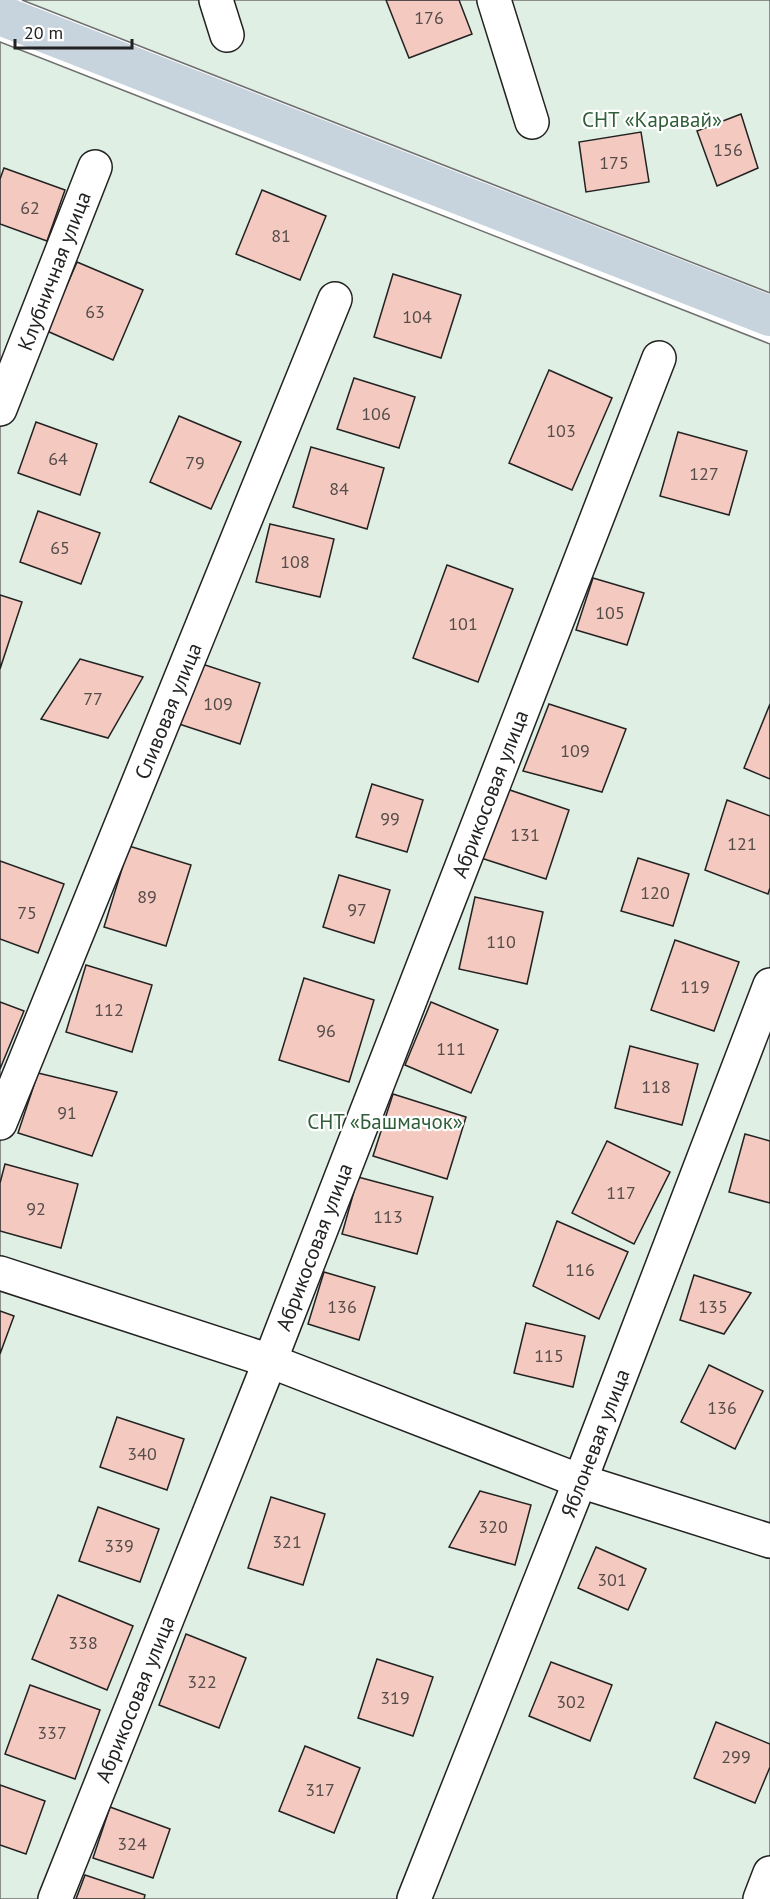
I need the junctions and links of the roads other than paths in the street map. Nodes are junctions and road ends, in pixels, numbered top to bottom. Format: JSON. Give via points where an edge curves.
{"nodes":[{"id":1,"x":216,"y":0,"type":"edge"},
{"id":2,"x":494,"y":0,"type":"edge"},
{"id":3,"x":227,"y":35,"type":"dead end"},
{"id":4,"x":532,"y":122,"type":"dead end"},
{"id":5,"x":95,"y":166,"type":"dead end"},
{"id":6,"x":335,"y":299,"type":"dead end"},
{"id":7,"x":659,"y":358,"type":"dead end"},
{"id":8,"x":0,"y":409,"type":"edge"},
{"id":9,"x":770,"y":985,"type":"edge"},
{"id":10,"x":0,"y":1123,"type":"edge"},
{"id":11,"x":0,"y":1273,"type":"edge"},
{"id":12,"x":270,"y":1361,"type":"junction"},
{"id":13,"x":580,"y":1481,"type":"junction"},
{"id":14,"x":770,"y":1541,"type":"edge"},
{"id":15,"x":770,"y":1873,"type":"edge"},
{"id":16,"x":56,"y":1899,"type":"edge"},
{"id":17,"x":414,"y":1899,"type":"edge"},
{"id":18,"x":760,"y":1899,"type":"edge"}],
"edges":[{"from":1,"to":3,"type":"street"},
{"from":2,"to":4,"type":"street"},
{"from":5,"to":8,"type":"street","name":"Клубничная улица"},
{"from":6,"to":10,"type":"street","name":"Сливовая улица"},
{"from":7,"to":12,"type":"street","name":"Абрикосовая улица"},
{"from":9,"to":13,"type":"street","name":"Яблоневая улица"},
{"from":11,"to":12,"type":"street"},
{"from":12,"to":13,"type":"street"},
{"from":12,"to":16,"type":"street","name":"Абрикосовая улица"},
{"from":13,"to":14,"type":"street"},
{"from":13,"to":17,"type":"street","name":"Яблоневая улица"},
{"from":15,"to":18,"type":"street"}]}
